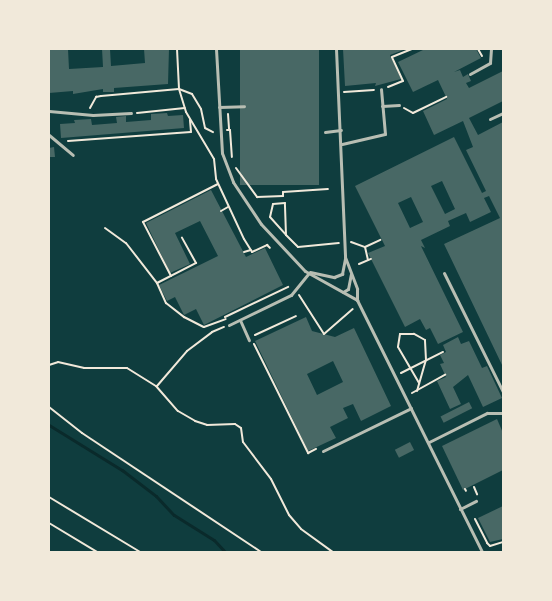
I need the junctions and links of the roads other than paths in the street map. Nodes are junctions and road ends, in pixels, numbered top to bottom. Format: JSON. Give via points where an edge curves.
{"nodes":[{"id":1,"x":216,"y":49,"type":"edge"},
{"id":2,"x":336,"y":49,"type":"edge"},
{"id":3,"x":491,"y":49,"type":"edge"},
{"id":4,"x":470,"y":74,"type":"dead end"},
{"id":5,"x":381,"y":90,"type":"road end"},
{"id":6,"x":400,"y":105,"type":"road end"},
{"id":7,"x":244,"y":106,"type":"dead end"},
{"id":8,"x":382,"y":106,"type":"junction"},
{"id":9,"x":220,"y":107,"type":"junction"},
{"id":10,"x":49,"y":111,"type":"edge"},
{"id":11,"x":503,"y":113,"type":"edge"},
{"id":12,"x":131,"y":114,"type":"road end"},
{"id":13,"x":490,"y":119,"type":"dead end"},
{"id":14,"x":341,"y":130,"type":"junction"},
{"id":15,"x":325,"y":132,"type":"dead end"},
{"id":16,"x":49,"y":135,"type":"edge"},
{"id":17,"x":342,"y":144,"type":"junction"},
{"id":18,"x":72,"y":155,"type":"dead end"},
{"id":19,"x":345,"y":257,"type":"junction"},
{"id":20,"x":307,"y":272,"type":"junction"},
{"id":21,"x":351,"y":273,"type":"junction"},
{"id":22,"x":444,"y":273,"type":"dead end"},
{"id":23,"x":342,"y":292,"type":"junction"},
{"id":24,"x":357,"y":300,"type":"junction"},
{"id":25,"x":240,"y":320,"type":"junction"},
{"id":26,"x":229,"y":325,"type":"road end"},
{"id":27,"x":249,"y":340,"type":"dead end"},
{"id":28,"x":503,"y":392,"type":"edge"},
{"id":29,"x":411,"y":408,"type":"junction"},
{"id":30,"x":503,"y":414,"type":"edge"},
{"id":31,"x":429,"y":442,"type":"junction"},
{"id":32,"x":323,"y":451,"type":"dead end"},
{"id":33,"x":476,"y":501,"type":"dead end"},
{"id":34,"x":460,"y":509,"type":"junction"},
{"id":35,"x":482,"y":552,"type":"edge"}],
"edges":[{"from":1,"to":9,"type":"lane"},
{"from":2,"to":14,"type":"lane"},
{"from":3,"to":4,"type":"lane","via":[[490,63]]},
{"from":5,"to":8,"type":"lane"},
{"from":6,"to":8,"type":"lane"},
{"from":7,"to":9,"type":"lane"},
{"from":8,"to":17,"type":"lane","via":[[385,134]]},
{"from":9,"to":20,"type":"lane","via":[[222,153],[232,182],[261,224]]},
{"from":10,"to":12,"type":"lane"},
{"from":11,"to":13,"type":"lane"},
{"from":14,"to":15,"type":"lane"},
{"from":14,"to":17,"type":"lane"},
{"from":16,"to":18,"type":"lane"},
{"from":17,"to":19,"type":"lane"},
{"from":19,"to":20,"type":"lane","via":[[342,274],[334,277]]},
{"from":19,"to":21,"type":"lane"},
{"from":20,"to":23,"type":"lane"},
{"from":20,"to":25,"type":"lane","via":[[291,295]]},
{"from":21,"to":23,"type":"lane","via":[[348,289]]},
{"from":21,"to":24,"type":"lane"},
{"from":22,"to":28,"type":"lane"},
{"from":23,"to":24,"type":"lane"},
{"from":24,"to":29,"type":"lane"},
{"from":25,"to":26,"type":"lane"},
{"from":25,"to":27,"type":"lane"},
{"from":29,"to":31,"type":"lane"},
{"from":29,"to":32,"type":"lane"},
{"from":30,"to":31,"type":"lane","via":[[487,413]]},
{"from":31,"to":34,"type":"lane"},
{"from":33,"to":34,"type":"lane"},
{"from":34,"to":35,"type":"lane"}]}
